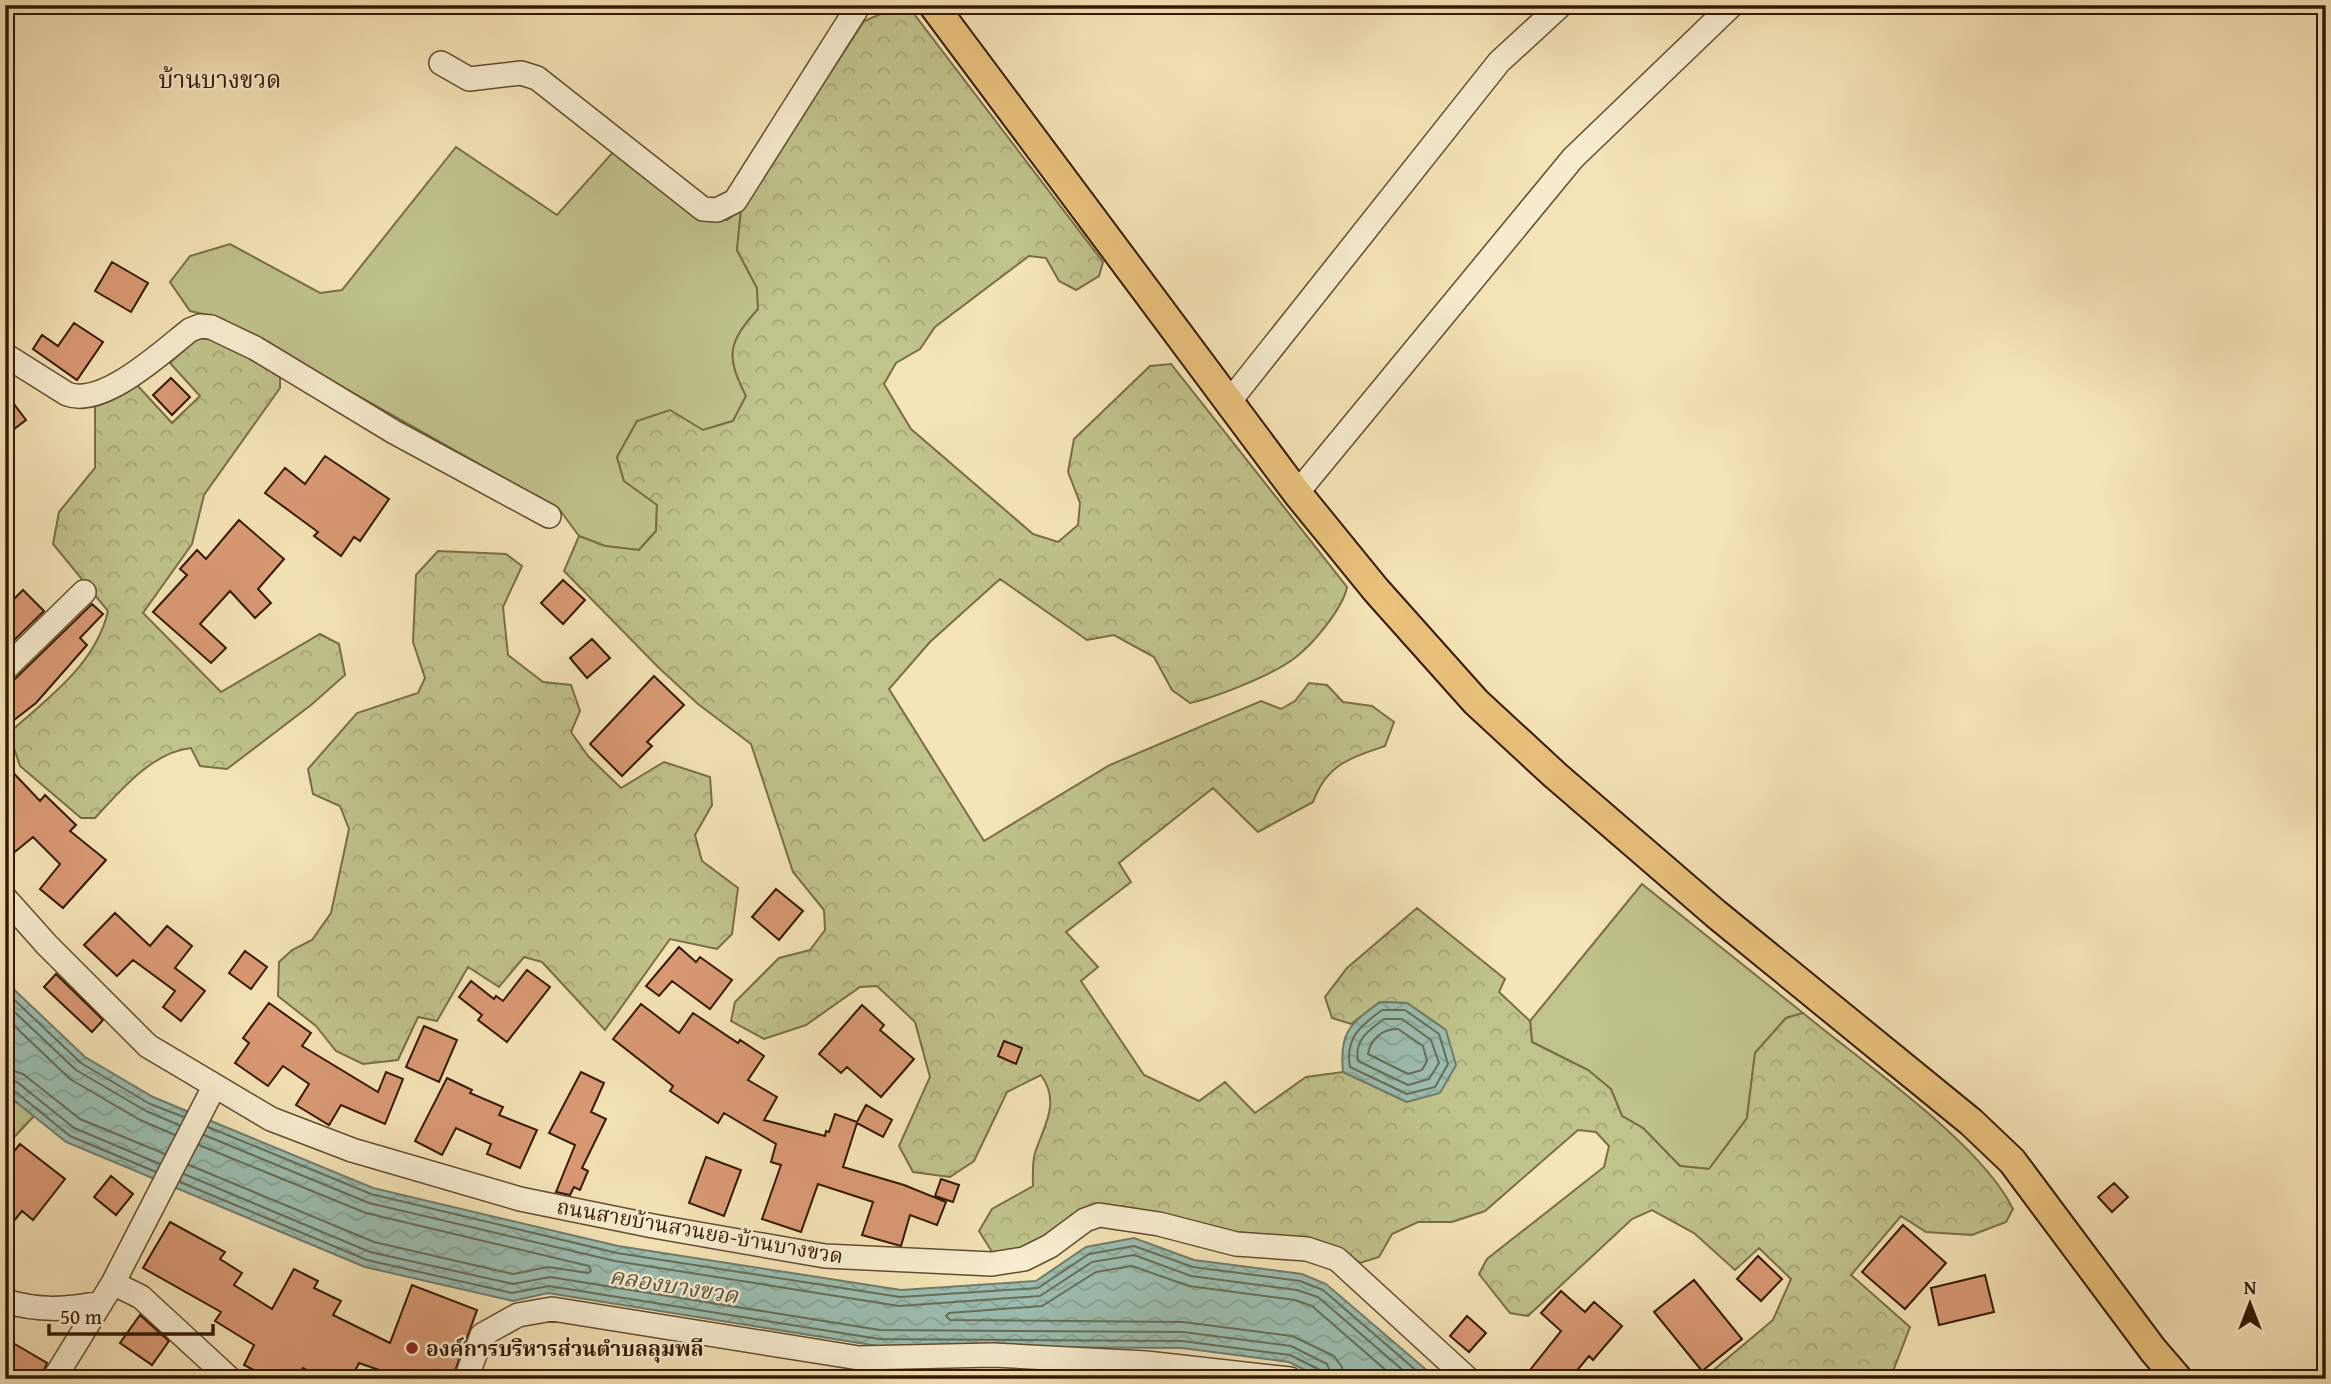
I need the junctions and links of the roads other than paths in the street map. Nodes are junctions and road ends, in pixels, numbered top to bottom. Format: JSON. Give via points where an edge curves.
{"nodes":[{"id":1,"x":859,"y":5,"type":"edge"},
{"id":2,"x":933,"y":5,"type":"edge"},
{"id":3,"x":1561,"y":5,"type":"edge"},
{"id":4,"x":1732,"y":5,"type":"edge"},
{"id":5,"x":441,"y":63,"type":"dead end"},
{"id":6,"x":5,"y":355,"type":"edge"},
{"id":7,"x":1229,"y":402,"type":"junction"},
{"id":8,"x":1297,"y":493,"type":"junction"},
{"id":9,"x":549,"y":516,"type":"dead end"},
{"id":10,"x":84,"y":592,"type":"dead end"},
{"id":11,"x":5,"y":669,"type":"edge"},
{"id":12,"x":5,"y":898,"type":"edge"},
{"id":13,"x":210,"y":1094,"type":"junction"},
{"id":14,"x":113,"y":1283,"type":"junction"},
{"id":15,"x":5,"y":1301,"type":"edge"},
{"id":16,"x":100,"y":1303,"type":"junction"},
{"id":17,"x":859,"y":1358,"type":"junction"},
{"id":18,"x":54,"y":1379,"type":"edge"},
{"id":19,"x":230,"y":1379,"type":"edge"},
{"id":20,"x":466,"y":1379,"type":"edge"},
{"id":21,"x":870,"y":1379,"type":"edge"},
{"id":22,"x":1290,"y":1379,"type":"edge"},
{"id":23,"x":1468,"y":1379,"type":"edge"},
{"id":24,"x":2178,"y":1379,"type":"edge"}],
"edges":[{"from":1,"to":5,"type":"street","via":[[735,201],[717,210],[702,209],[537,78],[521,74],[470,79]]},
{"from":2,"to":7,"type":"main road"},
{"from":3,"to":7,"type":"street","via":[[1499,62]]},
{"from":4,"to":8,"type":"street","via":[[1573,158]]},
{"from":6,"to":9,"type":"street","via":[[67,394],[87,396],[134,375],[190,330],[211,327]]},
{"from":7,"to":8,"type":"main road"},
{"from":8,"to":24,"type":"main road","via":[[1476,702],[1716,914],[1972,1122],[2012,1161]]},
{"from":10,"to":11,"type":"street"},
{"from":12,"to":13,"type":"street","name":"ถนนสายบ้านสวนยอ-บ้านบางขวด","via":[[148,1046]]},
{"from":13,"to":14,"type":"street"},
{"from":13,"to":23,"type":"street","name":"ถนนสายบ้านสวนยอ-บ้านบางขวด","via":[[352,1150],[520,1199],[825,1256],[1003,1263],[1050,1246],[1099,1215],[1159,1224],[1236,1244],[1307,1249],[1337,1259]]},
{"from":14,"to":16,"type":"street"},
{"from":14,"to":19,"type":"street","via":[[141,1297]]},
{"from":15,"to":16,"type":"street","via":[[64,1310]]},
{"from":16,"to":18,"type":"street"},
{"from":17,"to":20,"type":"street","via":[[552,1309],[517,1315],[482,1335]]},
{"from":17,"to":21,"type":"street"},
{"from":17,"to":22,"type":"street","via":[[993,1355],[1132,1362]]}]}
